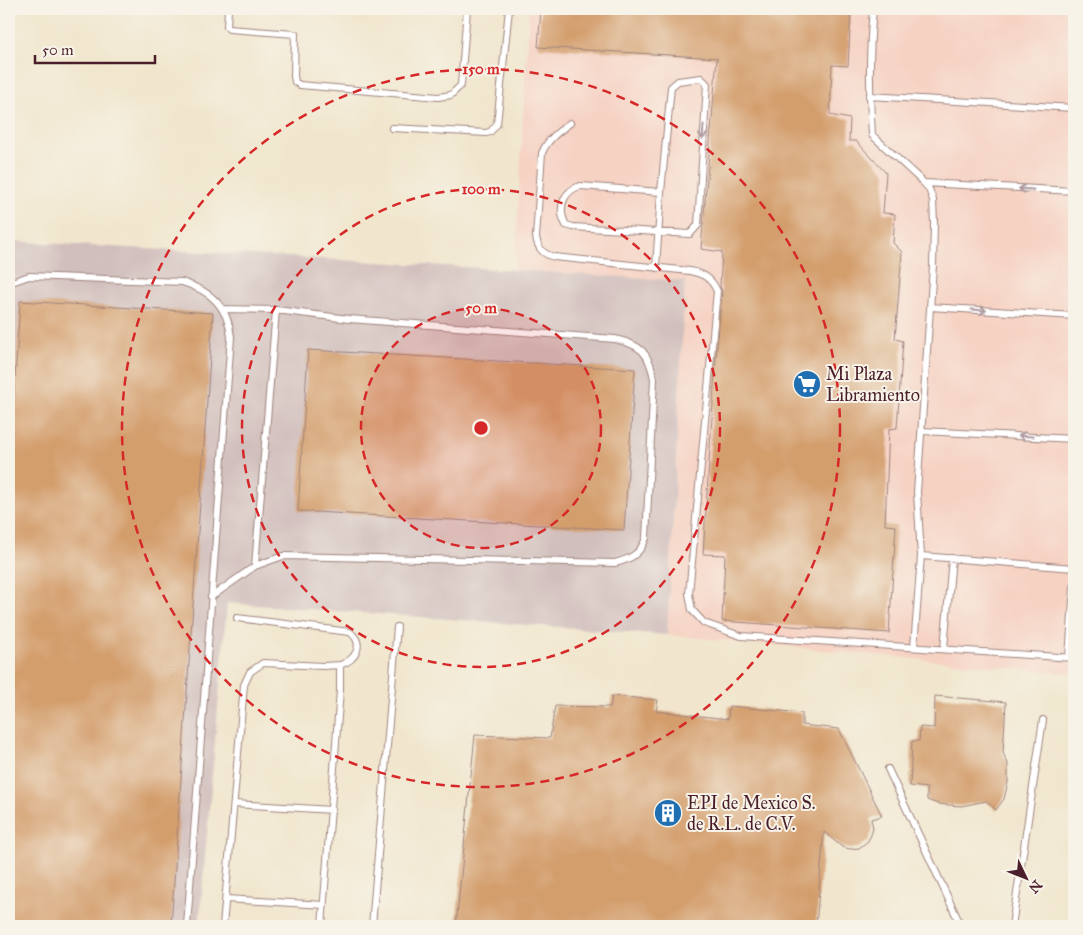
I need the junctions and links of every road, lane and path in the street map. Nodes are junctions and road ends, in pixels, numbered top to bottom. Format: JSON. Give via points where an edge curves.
{"nodes":[{"id":1,"x":228,"y":9,"type":"edge"},
{"id":2,"x":468,"y":9,"type":"edge"},
{"id":3,"x":509,"y":9,"type":"edge"},
{"id":4,"x":873,"y":9,"type":"edge"},
{"id":5,"x":869,"y":96,"type":"junction"},
{"id":6,"x":1074,"y":108,"type":"edge"},
{"id":7,"x":570,"y":123,"type":"dead end"},
{"id":8,"x":392,"y":128,"type":"dead end"},
{"id":9,"x":924,"y":183,"type":"junction"},
{"id":10,"x":1074,"y":191,"type":"edge"},
{"id":11,"x":661,"y":192,"type":"junction"},
{"id":12,"x":659,"y":232,"type":"junction"},
{"id":13,"x":656,"y":268,"type":"junction"},
{"id":14,"x":9,"y":284,"type":"edge"},
{"id":15,"x":930,"y":306,"type":"junction"},
{"id":16,"x":222,"y":309,"type":"junction"},
{"id":17,"x":276,"y":310,"type":"junction"},
{"id":18,"x":1074,"y":316,"type":"edge"},
{"id":19,"x":922,"y":431,"type":"junction"},
{"id":20,"x":1074,"y":439,"type":"edge"},
{"id":21,"x":921,"y":556,"type":"junction"},
{"id":22,"x":952,"y":558,"type":"junction"},
{"id":23,"x":255,"y":566,"type":"junction"},
{"id":24,"x":1074,"y":568,"type":"edge"},
{"id":25,"x":1074,"y":587,"type":"edge"},
{"id":26,"x":212,"y":597,"type":"junction"},
{"id":27,"x":237,"y":618,"type":"dead end"},
{"id":28,"x":397,"y":627,"type":"dead end"},
{"id":29,"x":914,"y":647,"type":"junction"},
{"id":30,"x":944,"y":648,"type":"junction"},
{"id":31,"x":1072,"y":658,"type":"edge"},
{"id":32,"x":340,"y":665,"type":"junction"},
{"id":33,"x":1043,"y":720,"type":"dead end"},
{"id":34,"x":888,"y":768,"type":"dead end"},
{"id":35,"x":234,"y":804,"type":"junction"},
{"id":36,"x":332,"y":810,"type":"junction"},
{"id":37,"x":226,"y":899,"type":"junction"},
{"id":38,"x":324,"y":905,"type":"junction"},
{"id":39,"x":187,"y":926,"type":"edge"},
{"id":40,"x":223,"y":926,"type":"edge"},
{"id":41,"x":322,"y":926,"type":"edge"},
{"id":42,"x":372,"y":926,"type":"edge"},
{"id":43,"x":961,"y":926,"type":"edge"},
{"id":44,"x":1012,"y":926,"type":"edge"}],
"edges":[{"from":1,"to":2,"type":"lane","via":[[229,29],[295,34],[294,76],[300,85],[438,97],[451,95],[461,86]]},
{"from":3,"to":8,"type":"lane","via":[[495,128],[488,133]]},
{"from":4,"to":5,"type":"lane"},
{"from":5,"to":6,"type":"lane"},
{"from":5,"to":9,"type":"lane","via":[[872,135]]},
{"from":7,"to":13,"type":"lane","via":[[550,139],[542,154],[537,246],[554,257]]},
{"from":10,"to":9,"type":"lane","one_way":true},
{"from":9,"to":15,"type":"lane","via":[[933,200]]},
{"from":11,"to":12,"type":"lane"},
{"from":11,"to":12,"type":"lane","via":[[580,186],[564,196],[562,218],[566,225],[573,227]]},
{"from":11,"to":12,"type":"lane","one_way":true,"via":[[671,87],[678,80],[704,80],[698,225],[690,234]]},
{"from":12,"to":13,"type":"lane"},
{"from":13,"to":29,"type":"lane","via":[[703,274],[717,291],[689,594],[692,610],[704,623],[741,636]]},
{"from":14,"to":16,"type":"lane","via":[[29,276],[182,282],[213,297]]},
{"from":15,"to":18,"type":"lane","one_way":true},
{"from":15,"to":19,"type":"lane"},
{"from":16,"to":17,"type":"lane"},
{"from":16,"to":26,"type":"lane","via":[[230,324],[231,337]]},
{"from":17,"to":23,"type":"lane"},
{"from":17,"to":23,"type":"lane","via":[[349,320],[614,339],[638,346],[652,367],[654,379],[646,538],[636,555],[615,563],[283,556]]},
{"from":20,"to":19,"type":"lane","one_way":true},
{"from":19,"to":21,"type":"lane","via":[[917,492]]},
{"from":21,"to":22,"type":"lane"},
{"from":21,"to":29,"type":"lane"},
{"from":22,"to":24,"type":"lane"},
{"from":22,"to":30,"type":"lane"},
{"from":23,"to":26,"type":"lane"},
{"from":25,"to":31,"type":"lane"},
{"from":26,"to":39,"type":"lane"},
{"from":27,"to":32,"type":"lane","via":[[350,632],[358,640],[358,647],[350,660]]},
{"from":28,"to":42,"type":"lane"},
{"from":29,"to":30,"type":"lane"},
{"from":30,"to":31,"type":"lane"},
{"from":32,"to":35,"type":"lane","via":[[263,663],[250,672],[244,685]]},
{"from":32,"to":36,"type":"lane"},
{"from":33,"to":44,"type":"lane"},
{"from":34,"to":43,"type":"lane"},
{"from":35,"to":36,"type":"lane"},
{"from":35,"to":37,"type":"lane"},
{"from":36,"to":38,"type":"lane"},
{"from":37,"to":38,"type":"lane"},
{"from":37,"to":40,"type":"lane"},
{"from":38,"to":41,"type":"lane"}]}
